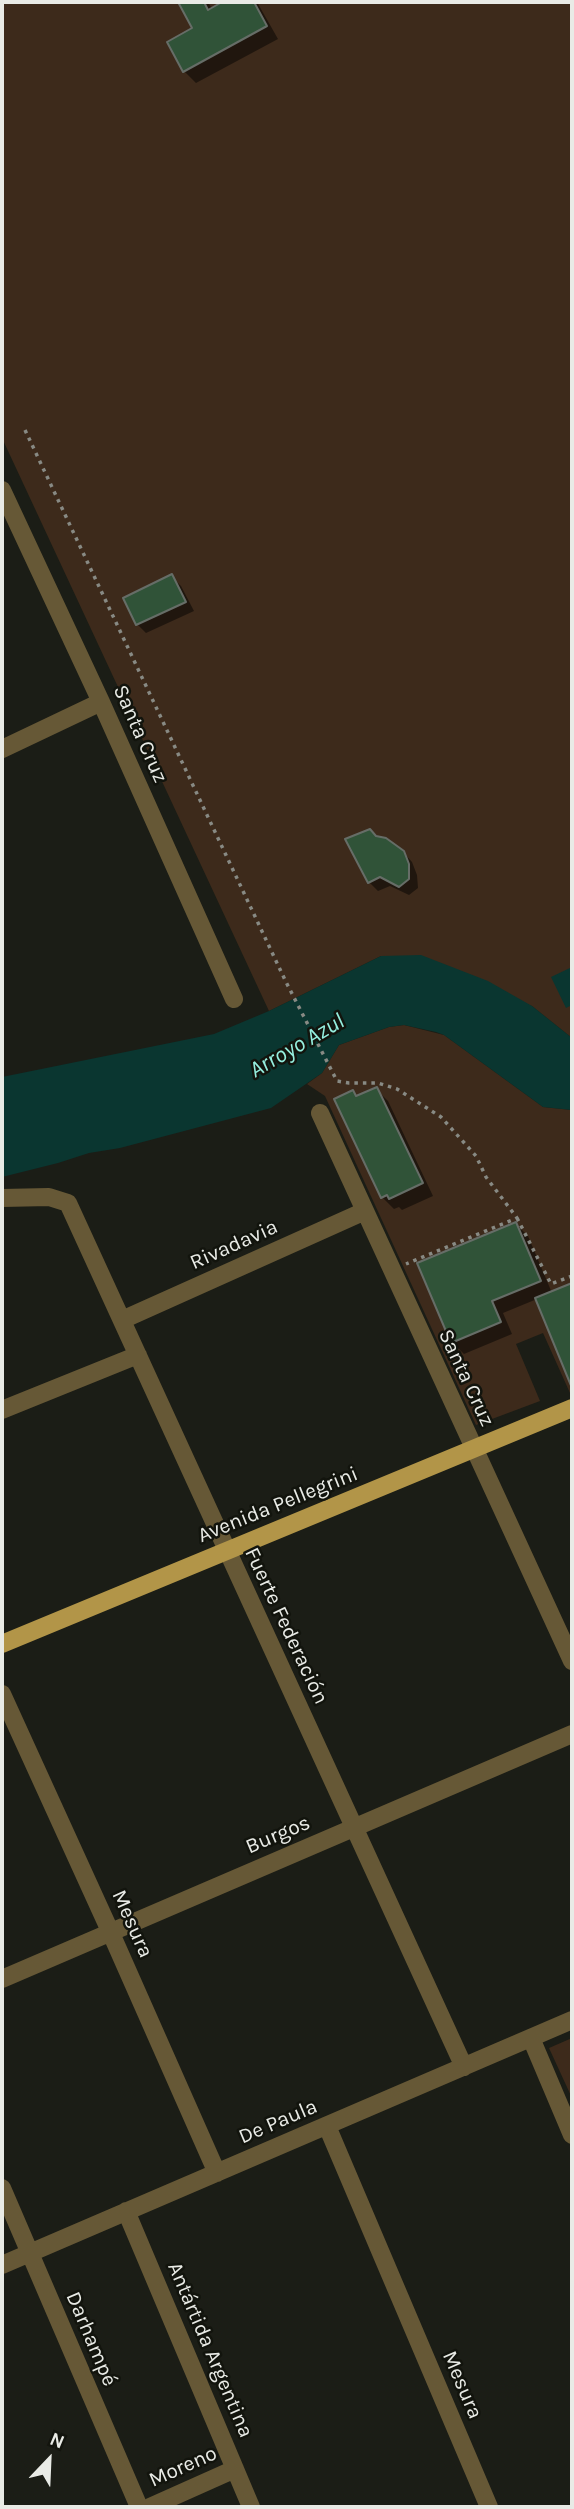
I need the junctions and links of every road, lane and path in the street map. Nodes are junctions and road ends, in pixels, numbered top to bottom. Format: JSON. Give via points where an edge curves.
{"nodes":[{"id":1,"x":25,"y":430,"type":"dead end"},
{"id":2,"x":2,"y":489,"type":"edge"},
{"id":3,"x":101,"y":702,"type":"junction"},
{"id":4,"x":2,"y":749,"type":"edge"},
{"id":5,"x":234,"y":999,"type":"dead end"},
{"id":6,"x":320,"y":1113,"type":"dead end"},
{"id":7,"x":2,"y":1198,"type":"edge"},
{"id":8,"x":365,"y":1211,"type":"junction"},
{"id":9,"x":517,"y":1218,"type":"junction"},
{"id":10,"x":391,"y":1270,"type":"junction"},
{"id":11,"x":572,"y":1276,"type":"edge"},
{"id":12,"x":122,"y":1320,"type":"junction"},
{"id":13,"x":138,"y":1355,"type":"junction"},
{"id":14,"x":572,"y":1408,"type":"edge"},
{"id":15,"x":2,"y":1410,"type":"edge"},
{"id":16,"x":474,"y":1450,"type":"junction"},
{"id":17,"x":226,"y":1550,"type":"junction"},
{"id":18,"x":2,"y":1644,"type":"edge"},
{"id":19,"x":572,"y":1661,"type":"edge"},
{"id":20,"x":2,"y":1694,"type":"edge"},
{"id":21,"x":572,"y":1734,"type":"edge"},
{"id":22,"x":353,"y":1827,"type":"junction"},
{"id":23,"x":110,"y":1931,"type":"junction"},
{"id":24,"x":2,"y":1979,"type":"edge"},
{"id":25,"x":572,"y":2020,"type":"edge"},
{"id":26,"x":531,"y":2038,"type":"junction"},
{"id":27,"x":464,"y":2067,"type":"junction"},
{"id":28,"x":327,"y":2126,"type":"junction"},
{"id":29,"x":572,"y":2135,"type":"edge"},
{"id":30,"x":217,"y":2173,"type":"junction"},
{"id":31,"x":2,"y":2188,"type":"edge"},
{"id":32,"x":126,"y":2211,"type":"junction"},
{"id":33,"x":30,"y":2253,"type":"junction"},
{"id":34,"x":2,"y":2265,"type":"edge"},
{"id":35,"x":235,"y":2469,"type":"junction"},
{"id":36,"x":139,"y":2507,"type":"edge"},
{"id":37,"x":150,"y":2507,"type":"edge"},
{"id":38,"x":251,"y":2507,"type":"edge"},
{"id":39,"x":489,"y":2507,"type":"edge"}],
"edges":[{"from":1,"to":9,"type":"path","via":[[337,1081],[397,1089],[440,1117],[477,1156],[486,1177]]},
{"from":2,"to":3,"type":"street","name":"Santa Cruz"},
{"from":3,"to":4,"type":"street"},
{"from":3,"to":5,"type":"street","name":"Santa Cruz"},
{"from":6,"to":8,"type":"street","name":"Santa Cruz"},
{"from":7,"to":12,"type":"street","name":"Fuerte Federación","via":[[49,1197],[68,1203]]},
{"from":8,"to":10,"type":"street","name":"Santa Cruz"},
{"from":8,"to":12,"type":"street","name":"Rivadavia"},
{"from":9,"to":10,"type":"path"},
{"from":9,"to":11,"type":"path","via":[[551,1284]]},
{"from":10,"to":16,"type":"street","name":"Santa Cruz"},
{"from":12,"to":13,"type":"street","name":"Fuerte Federación"},
{"from":13,"to":15,"type":"street"},
{"from":13,"to":17,"type":"street","name":"Fuerte Federación"},
{"from":14,"to":16,"type":"main road","name":"Avenida Pellegrini"},
{"from":16,"to":17,"type":"main road","name":"Avenida Pellegrini"},
{"from":16,"to":19,"type":"street","name":"Santa Cruz"},
{"from":17,"to":18,"type":"main road","name":"Avenida Pellegrini"},
{"from":17,"to":22,"type":"street","name":"Fuerte Federación"},
{"from":20,"to":23,"type":"street","name":"Mesura"},
{"from":21,"to":22,"type":"street","name":"Burgos"},
{"from":22,"to":23,"type":"street","name":"Burgos"},
{"from":22,"to":27,"type":"street","name":"Fuerte Federación"},
{"from":23,"to":24,"type":"street","name":"Burgos"},
{"from":23,"to":30,"type":"street","name":"Mesura"},
{"from":25,"to":26,"type":"street","name":"De Paula"},
{"from":26,"to":27,"type":"street","name":"De Paula"},
{"from":26,"to":29,"type":"street"},
{"from":27,"to":28,"type":"street","name":"De Paula"},
{"from":28,"to":30,"type":"street","name":"De Paula"},
{"from":28,"to":39,"type":"street","name":"Mesura"},
{"from":30,"to":32,"type":"street","name":"De Paula"},
{"from":31,"to":33,"type":"street","name":"Darhampé"},
{"from":32,"to":33,"type":"street","name":"De Paula"},
{"from":32,"to":35,"type":"street","name":"Antártida Argentina"},
{"from":33,"to":34,"type":"street","name":"De Paula"},
{"from":33,"to":36,"type":"street","name":"Darhampé"},
{"from":35,"to":37,"type":"street","name":"Moreno"},
{"from":35,"to":38,"type":"street","name":"Antártida Argentina"}]}
